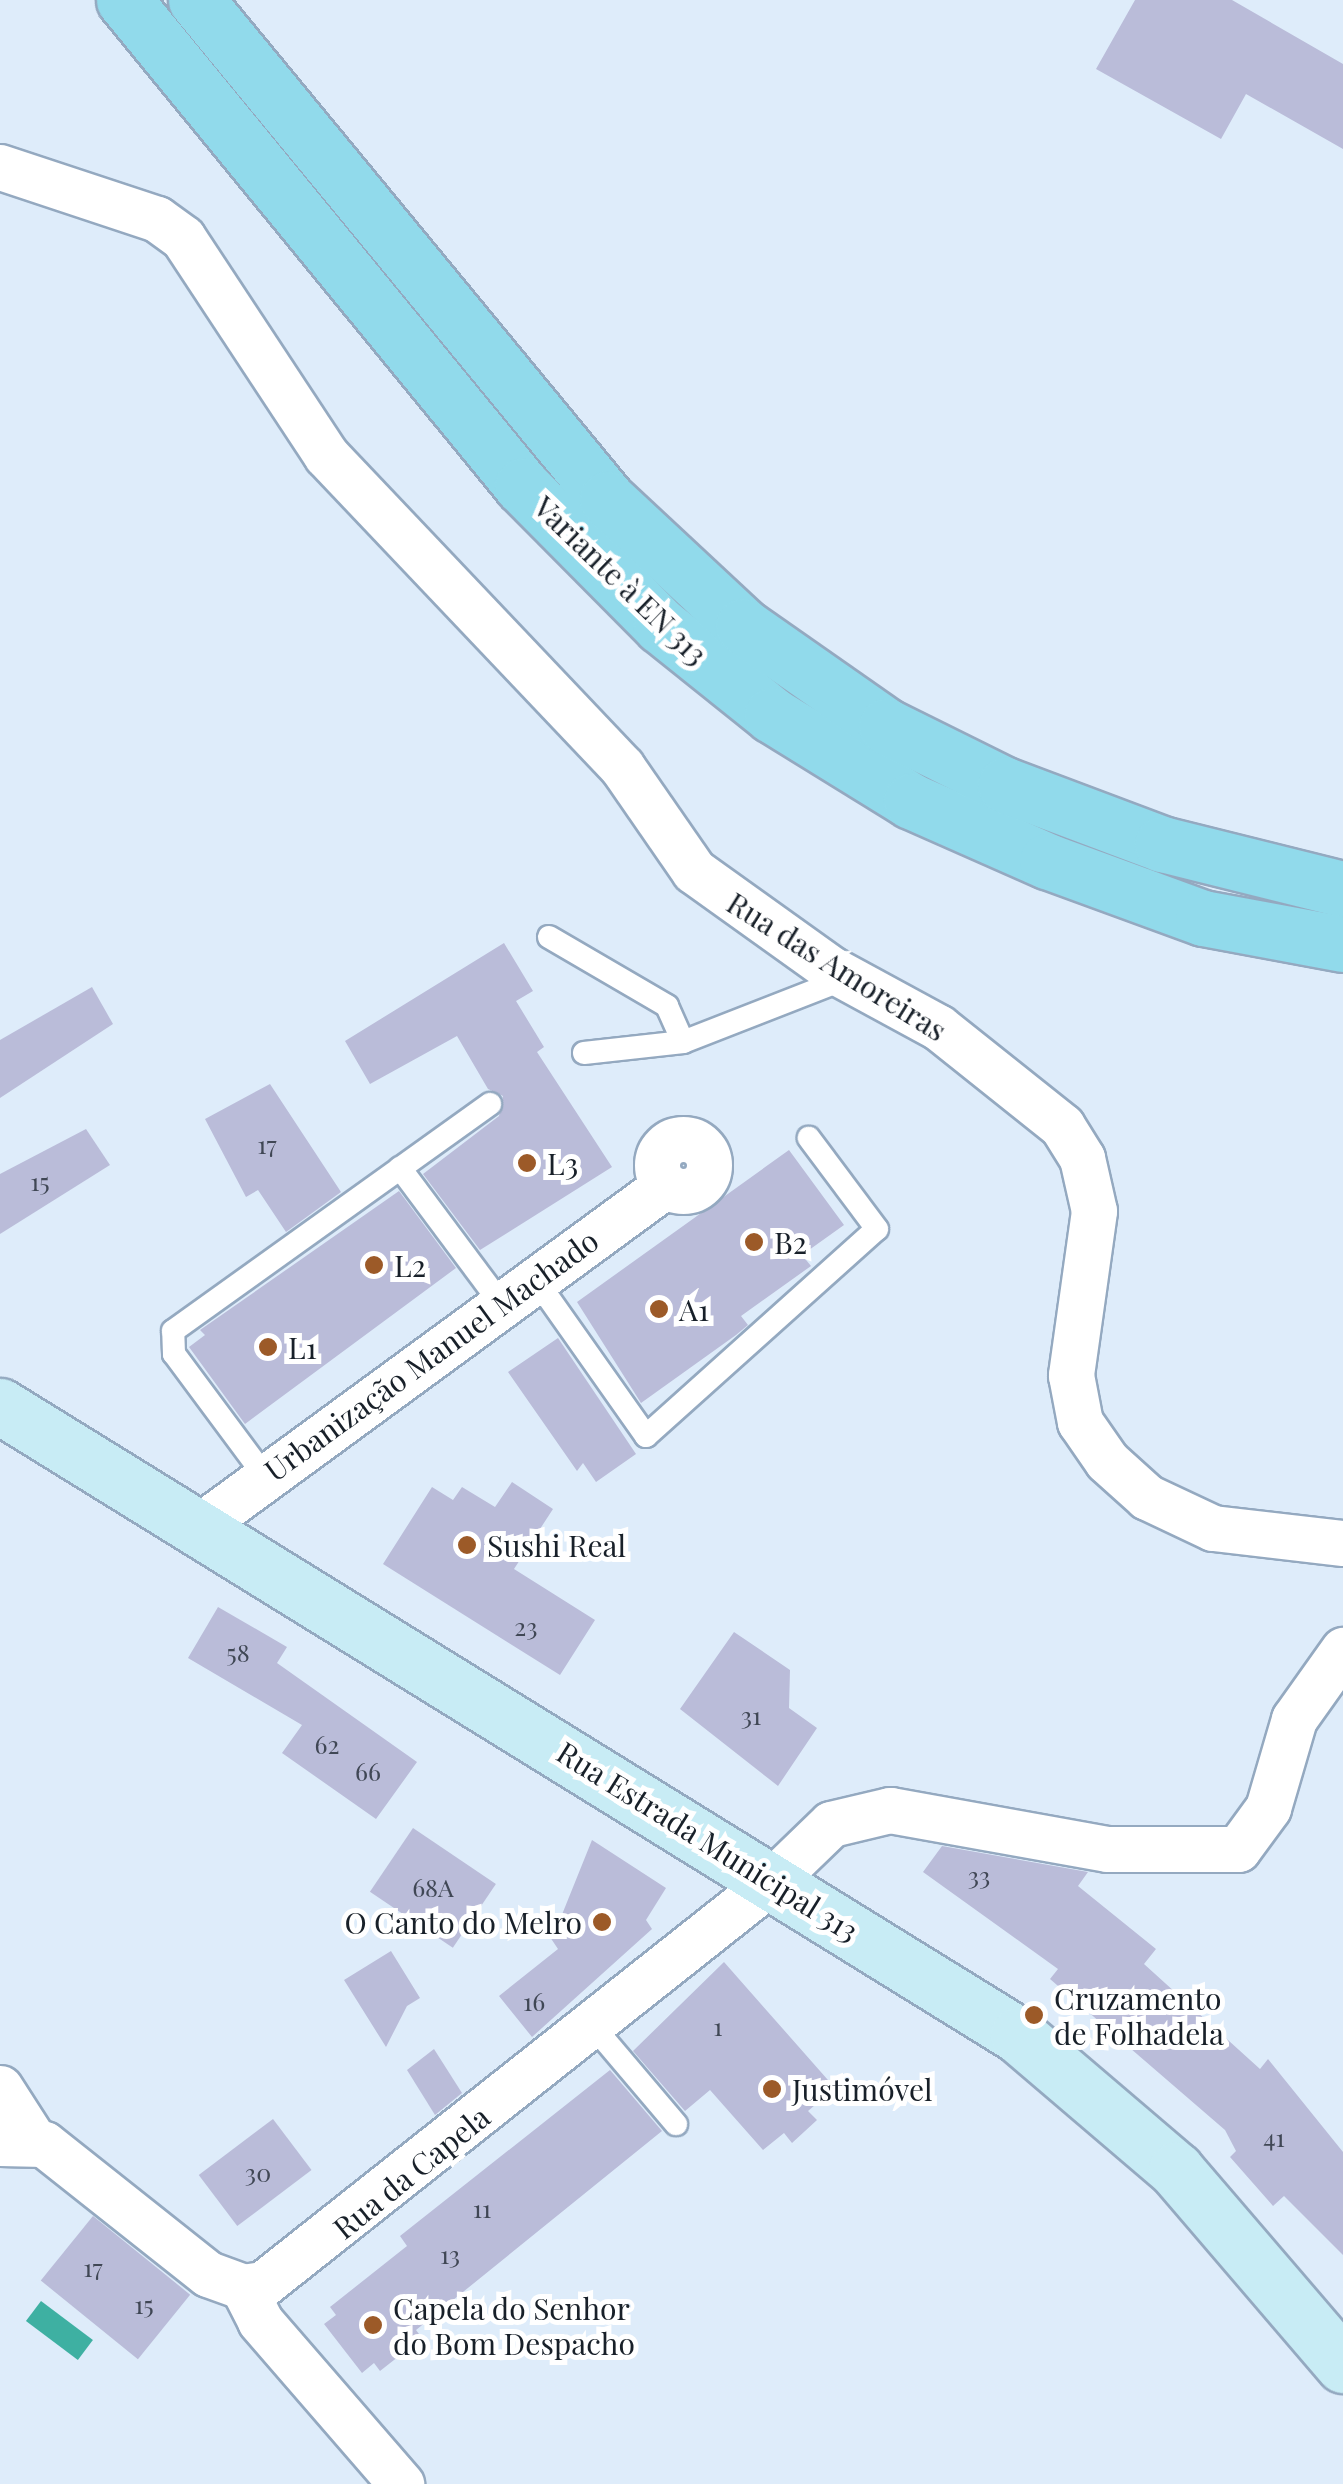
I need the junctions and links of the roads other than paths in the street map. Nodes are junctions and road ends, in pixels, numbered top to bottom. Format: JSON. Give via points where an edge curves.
{"nodes":[{"id":1,"x":124,"y":0,"type":"edge"},
{"id":2,"x":196,"y":0,"type":"edge"},
{"id":3,"x":0,"y":167,"type":"edge"},
{"id":4,"x":1343,"y":889,"type":"edge"},
{"id":5,"x":549,"y":936,"type":"dead end"},
{"id":6,"x":1343,"y":944,"type":"edge"},
{"id":7,"x":848,"y":978,"type":"junction"},
{"id":8,"x":684,"y":1042,"type":"junction"},
{"id":9,"x":584,"y":1053,"type":"dead end"},
{"id":10,"x":490,"y":1104,"type":"dead end"},
{"id":11,"x":809,"y":1138,"type":"dead end"},
{"id":12,"x":400,"y":1168,"type":"junction"},
{"id":13,"x":666,"y":1185,"type":"dead end"},
{"id":14,"x":519,"y":1293,"type":"junction"},
{"id":15,"x":0,"y":1406,"type":"edge"},
{"id":16,"x":264,"y":1474,"type":"junction"},
{"id":17,"x":197,"y":1528,"type":"junction"},
{"id":18,"x":1343,"y":1543,"type":"edge"},
{"id":19,"x":1343,"y":1650,"type":"edge"},
{"id":20,"x":772,"y":1881,"type":"junction"},
{"id":21,"x":592,"y":2025,"type":"junction"},
{"id":22,"x":0,"y":2088,"type":"edge"},
{"id":23,"x":676,"y":2124,"type":"dead end"},
{"id":24,"x":17,"y":2142,"type":"edge"},
{"id":25,"x":243,"y":2287,"type":"junction"},
{"id":26,"x":1343,"y":2365,"type":"edge"},
{"id":27,"x":401,"y":2484,"type":"edge"}],
"edges":[{"from":1,"to":6,"type":"main road","name":"Variante à EN 313","via":[[522,486],[661,626],[772,715],[911,802],[1047,861],[1203,918]]},
{"from":2,"to":4,"type":"main road","name":"Variante à EN 313","via":[[607,499],[743,626],[886,726],[1005,785],[1162,844]]},
{"from":3,"to":7,"type":"street","name":"Rua das Amoreiras","via":[[157,219],[183,238],[326,455],[622,767],[694,871]]},
{"from":5,"to":8,"type":"lane","via":[[666,1006]]},
{"from":7,"to":8,"type":"lane"},
{"from":7,"to":18,"type":"street","name":"Rua das Amoreiras","via":[[954,1039],[1062,1126],[1082,1158],[1094,1211],[1071,1375],[1080,1422],[1106,1461],[1147,1497],[1213,1528]]},
{"from":8,"to":9,"type":"lane"},
{"from":10,"to":12,"type":"lane"},
{"from":11,"to":14,"type":"lane","via":[[877,1229],[646,1436]]},
{"from":12,"to":14,"type":"lane"},
{"from":12,"to":16,"type":"lane","via":[[173,1331],[174,1354]]},
{"from":13,"to":14,"type":"street","name":"Urbanização Manuel Machado"},
{"from":14,"to":16,"type":"street","name":"Urbanização Manuel Machado"},
{"from":15,"to":17,"type":"main road","name":"Rua Estrada Municipal 313"},
{"from":16,"to":17,"type":"street","name":"Urbanização Manuel Machado"},
{"from":17,"to":20,"type":"main road","name":"Rua Estrada Municipal 313"},
{"from":19,"to":20,"type":"street","name":"Rua da Capela","via":[[1294,1719],[1268,1808],[1238,1850],[1106,1850],[890,1810],[831,1824]]},
{"from":20,"to":21,"type":"street","name":"Rua da Capela"},
{"from":20,"to":26,"type":"main road","name":"Rua Estrada Municipal 313","via":[[1018,2035],[1091,2095],[1176,2170]]},
{"from":21,"to":23,"type":"lane"},
{"from":21,"to":25,"type":"street","name":"Rua da Capela","via":[[289,2270]]},
{"from":22,"to":24,"type":"street"},
{"from":24,"to":25,"type":"street","via":[[208,2274]]},
{"from":25,"to":27,"type":"street","via":[[260,2320]]}]}
